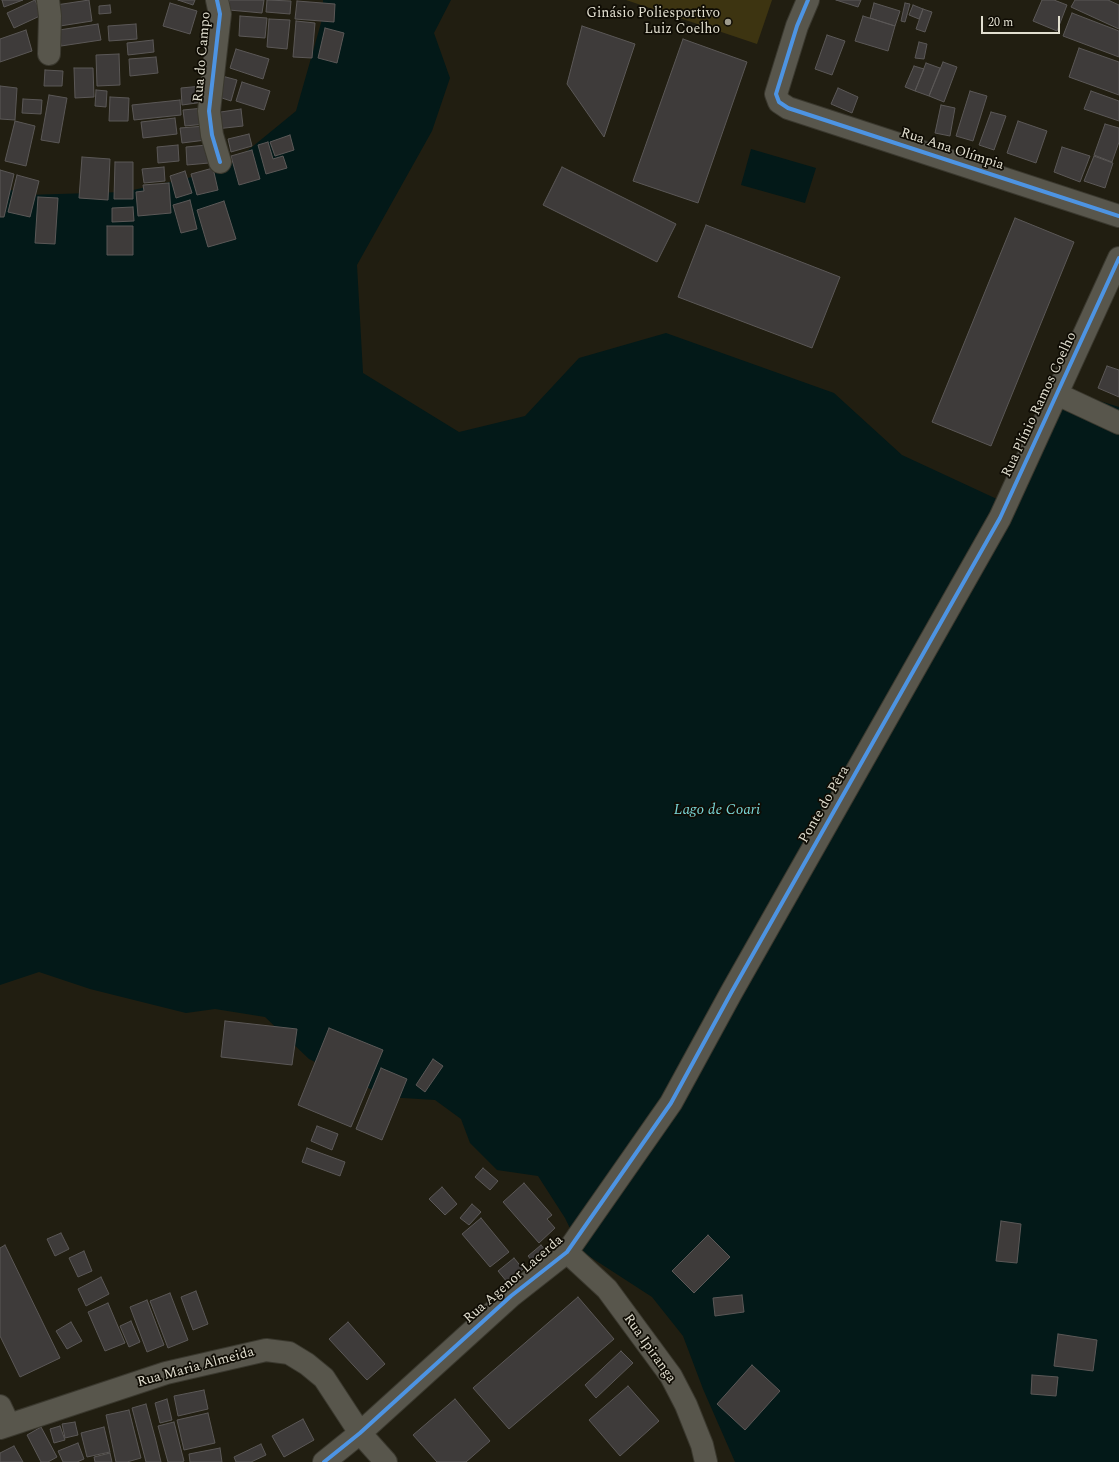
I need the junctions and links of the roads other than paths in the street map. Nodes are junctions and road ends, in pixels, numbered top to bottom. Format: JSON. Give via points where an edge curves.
{"nodes":[{"id":1,"x":48,"y":0,"type":"edge"},
{"id":2,"x":217,"y":0,"type":"edge"},
{"id":3,"x":808,"y":0,"type":"edge"},
{"id":4,"x":49,"y":54,"type":"dead end"},
{"id":5,"x":220,"y":162,"type":"dead end"},
{"id":6,"x":1119,"y":216,"type":"edge"},
{"id":7,"x":1119,"y":258,"type":"edge"},
{"id":8,"x":1119,"y":275,"type":"edge"},
{"id":9,"x":1100,"y":301,"type":"junction"},
{"id":10,"x":1057,"y":394,"type":"junction"},
{"id":11,"x":1119,"y":423,"type":"edge"},
{"id":12,"x":1000,"y":518,"type":"joint"},
{"id":13,"x":671,"y":1103,"type":"joint"},
{"id":14,"x":567,"y":1252,"type":"junction"},
{"id":15,"x":3,"y":1420,"type":"edge"},
{"id":16,"x":360,"y":1434,"type":"junction"},
{"id":17,"x":324,"y":1462,"type":"edge"},
{"id":18,"x":386,"y":1462,"type":"edge"},
{"id":19,"x":706,"y":1462,"type":"edge"}],
"edges":[{"from":1,"to":4,"type":"street"},
{"from":2,"to":5,"type":"street","name":"Rua do Campo","via":[[220,14],[209,111],[212,135]]},
{"from":3,"to":6,"type":"street","name":"Rua Ana Olímpia","via":[[797,26],[776,94],[779,102],[788,108]]},
{"from":7,"to":9,"type":"street","name":"Rua Plínio Ramos Coelho"},
{"from":8,"to":9,"type":"street","name":"Rua Plínio Ramos Coelho"},
{"from":9,"to":10,"type":"street","name":"Rua Plínio Ramos Coelho"},
{"from":10,"to":11,"type":"street"},
{"from":10,"to":12,"type":"street","name":"Rua Plínio Ramos Coelho"},
{"from":12,"to":13,"type":"street","name":"Ponte do Pêra","via":[[730,993]]},
{"from":13,"to":14,"type":"street","name":"Rua Agenor Lacerda"},
{"from":14,"to":16,"type":"street","name":"Rua Agenor Lacerda","via":[[511,1296]]},
{"from":14,"to":19,"type":"street","name":"Rua Ipiranga","via":[[607,1289],[671,1376],[689,1411]]},
{"from":15,"to":16,"type":"street","name":"Rua Maria Almeida","via":[[166,1373],[266,1350],[289,1354],[324,1378]]},
{"from":16,"to":17,"type":"street","name":"Rua Agenor Lacerda"},
{"from":16,"to":18,"type":"street","name":"Rua Maria Almeida"}]}
